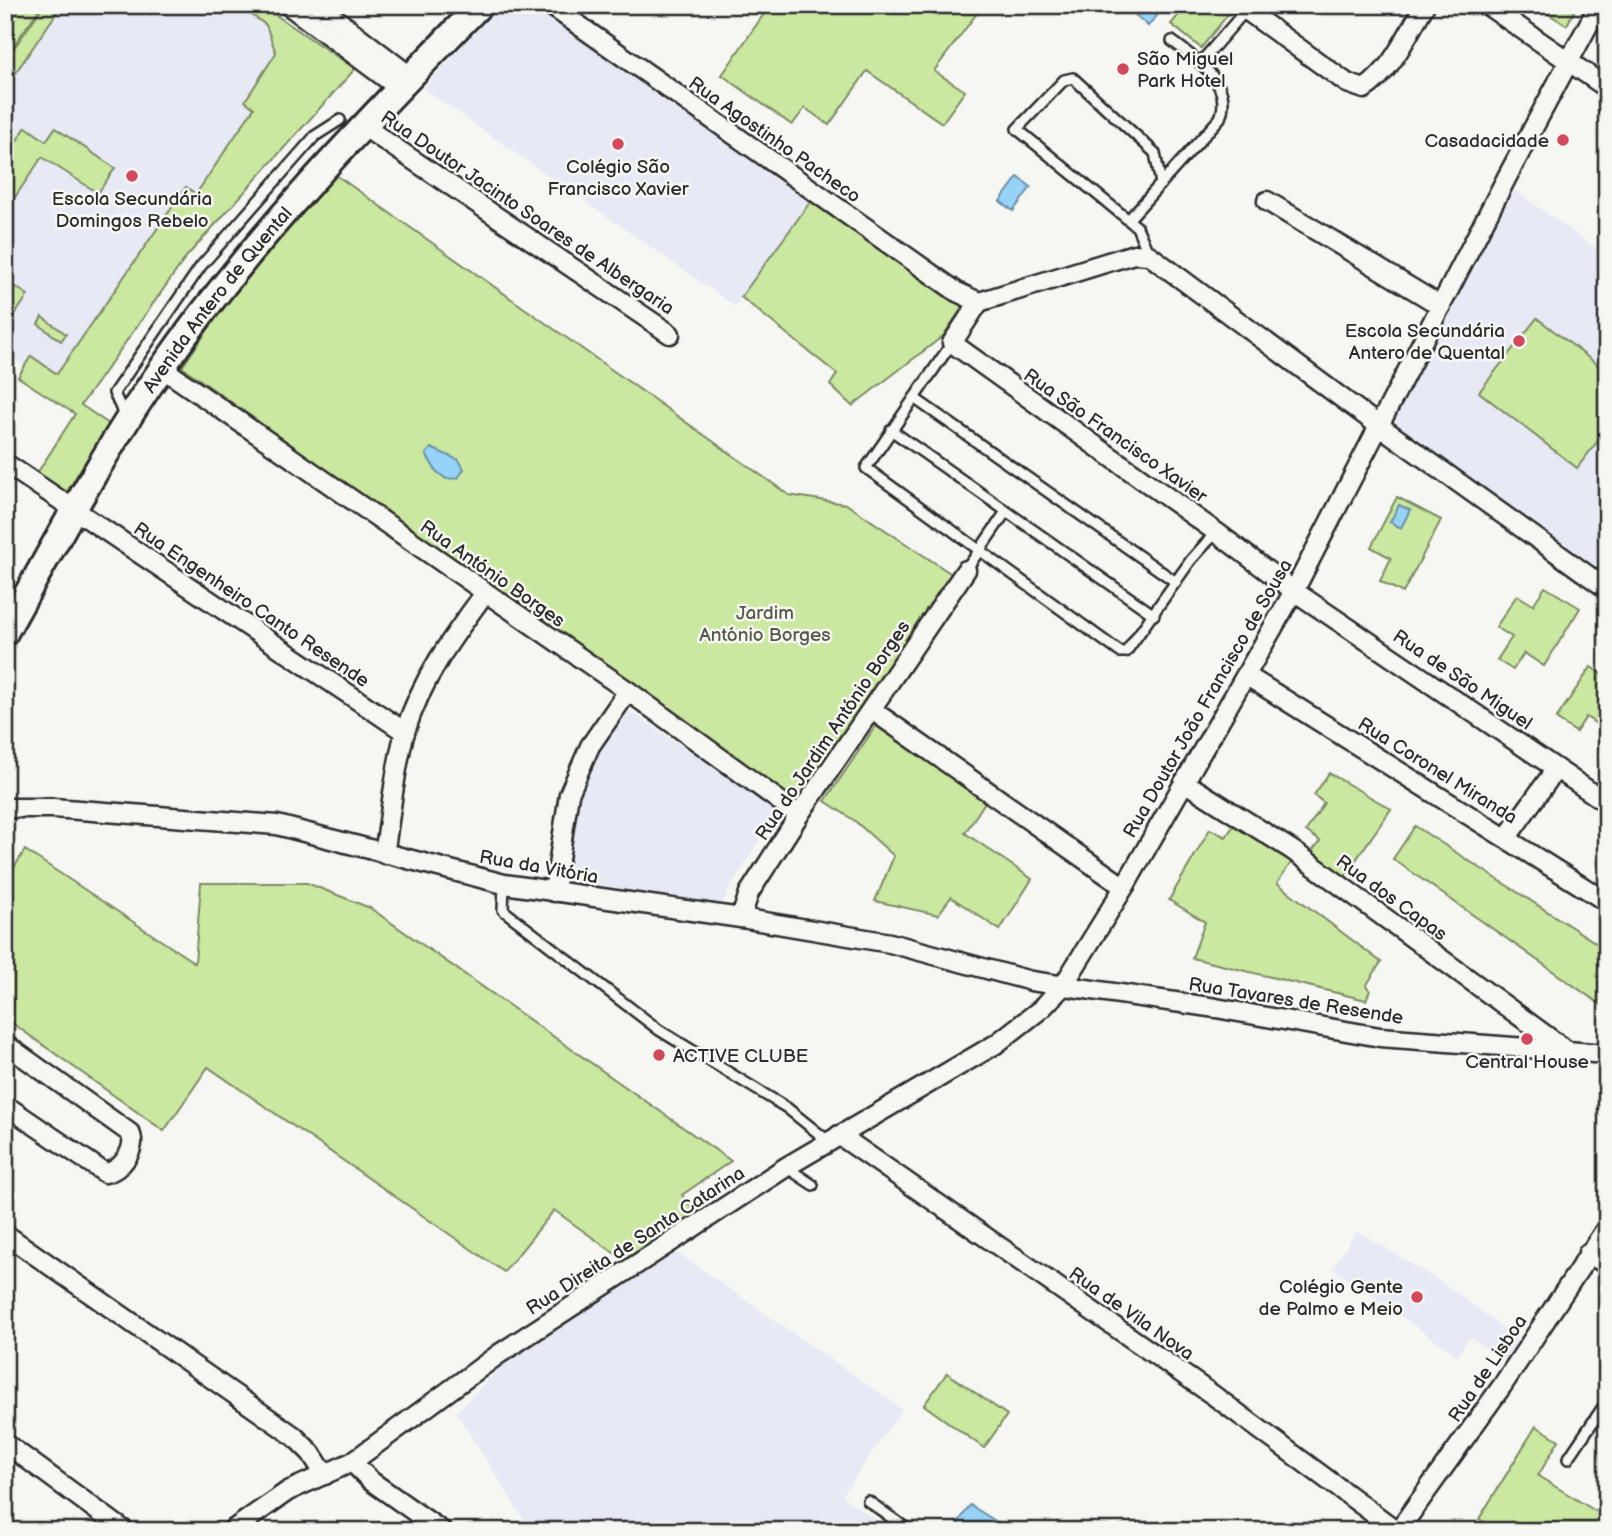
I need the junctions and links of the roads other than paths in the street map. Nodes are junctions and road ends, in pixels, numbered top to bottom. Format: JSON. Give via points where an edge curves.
{"nodes":[{"id":1,"x":288,"y":5,"type":"edge"},
{"id":2,"x":318,"y":5,"type":"edge"},
{"id":3,"x":480,"y":5,"type":"edge"},
{"id":4,"x":550,"y":5,"type":"edge"},
{"id":5,"x":1425,"y":5,"type":"edge"},
{"id":6,"x":1487,"y":5,"type":"edge"},
{"id":7,"x":1506,"y":5,"type":"edge"},
{"id":8,"x":1599,"y":5,"type":"edge"},
{"id":9,"x":1242,"y":8,"type":"edge"},
{"id":10,"x":1172,"y":41,"type":"dead end"},
{"id":11,"x":1572,"y":57,"type":"junction"},
{"id":12,"x":1200,"y":62,"type":"junction"},
{"id":13,"x":405,"y":82,"type":"junction"},
{"id":14,"x":1607,"y":88,"type":"edge"},
{"id":15,"x":351,"y":123,"type":"junction"},
{"id":16,"x":1161,"y":184,"type":"junction"},
{"id":17,"x":1267,"y":201,"type":"dead end"},
{"id":18,"x":1129,"y":219,"type":"junction"},
{"id":19,"x":1149,"y":255,"type":"junction"},
{"id":20,"x":979,"y":302,"type":"junction"},
{"id":21,"x":1441,"y":306,"type":"junction"},
{"id":22,"x":670,"y":334,"type":"dead end"},
{"id":23,"x":952,"y":343,"type":"junction"},
{"id":24,"x":162,"y":368,"type":"junction"},
{"id":25,"x":914,"y":398,"type":"junction"},
{"id":26,"x":127,"y":421,"type":"junction"},
{"id":27,"x":1380,"y":426,"type":"junction"},
{"id":28,"x":891,"y":430,"type":"junction"},
{"id":29,"x":5,"y":463,"type":"edge"},
{"id":30,"x":75,"y":511,"type":"junction"},
{"id":31,"x":1005,"y":513,"type":"junction"},
{"id":32,"x":1216,"y":532,"type":"junction"},
{"id":33,"x":978,"y":551,"type":"junction"},
{"id":34,"x":966,"y":570,"type":"joint"},
{"id":35,"x":1176,"y":582,"type":"junction"},
{"id":36,"x":1607,"y":589,"type":"edge"},
{"id":37,"x":1294,"y":591,"type":"junction"},
{"id":38,"x":485,"y":593,"type":"junction"},
{"id":39,"x":1154,"y":615,"type":"junction"},
{"id":40,"x":5,"y":634,"type":"edge"},
{"id":41,"x":1247,"y":676,"type":"junction"},
{"id":42,"x":628,"y":691,"type":"junction"},
{"id":43,"x":879,"y":715,"type":"dead end"},
{"id":44,"x":405,"y":732,"type":"junction"},
{"id":45,"x":1556,"y":768,"type":"junction"},
{"id":46,"x":1184,"y":782,"type":"junction"},
{"id":47,"x":1607,"y":803,"type":"edge"},
{"id":48,"x":5,"y":808,"type":"edge"},
{"id":49,"x":799,"y":815,"type":"junction"},
{"id":50,"x":1507,"y":837,"type":"junction"},
{"id":51,"x":384,"y":854,"type":"junction"},
{"id":52,"x":504,"y":884,"type":"junction"},
{"id":53,"x":1126,"y":884,"type":"junction"},
{"id":54,"x":554,"y":892,"type":"junction"},
{"id":55,"x":1607,"y":902,"type":"edge"},
{"id":56,"x":741,"y":918,"type":"junction"},
{"id":57,"x":1063,"y":986,"type":"junction"},
{"id":58,"x":5,"y":1045,"type":"edge"},
{"id":59,"x":1570,"y":1053,"type":"junction"},
{"id":60,"x":1607,"y":1054,"type":"edge"},
{"id":61,"x":5,"y":1105,"type":"edge"},
{"id":62,"x":834,"y":1138,"type":"junction"},
{"id":63,"x":786,"y":1167,"type":"junction"},
{"id":64,"x":813,"y":1185,"type":"dead end"},
{"id":65,"x":1607,"y":1227,"type":"edge"},
{"id":66,"x":5,"y":1234,"type":"edge"},
{"id":67,"x":1588,"y":1254,"type":"junction"},
{"id":68,"x":1607,"y":1265,"type":"edge"},
{"id":69,"x":1607,"y":1401,"type":"edge"},
{"id":70,"x":5,"y":1443,"type":"edge"},
{"id":71,"x":1568,"y":1458,"type":"dead end"},
{"id":72,"x":352,"y":1462,"type":"junction"},
{"id":73,"x":324,"y":1475,"type":"junction"},
{"id":74,"x":868,"y":1501,"type":"dead end"},
{"id":75,"x":125,"y":1531,"type":"edge"},
{"id":76,"x":231,"y":1531,"type":"edge"},
{"id":77,"x":442,"y":1531,"type":"edge"},
{"id":78,"x":910,"y":1531,"type":"edge"},
{"id":79,"x":1398,"y":1531,"type":"edge"}],
"edges":[{"from":1,"to":13,"type":"street"},
{"from":2,"to":13,"type":"street"},
{"from":3,"to":13,"type":"main road","name":"Avenida Antero de Quental"},
{"from":4,"to":20,"type":"street","name":"Rua Agostinho Pacheco","via":[[957,292]]},
{"from":5,"to":9,"type":"street","via":[[1375,82],[1364,89],[1347,83]]},
{"from":6,"to":11,"type":"street"},
{"from":7,"to":11,"type":"street"},
{"from":8,"to":11,"type":"street","name":"Rua Doutor João Francisco de Sousa"},
{"from":9,"to":12,"type":"lane"},
{"from":10,"to":12,"type":"lane"},
{"from":11,"to":14,"type":"street"},
{"from":11,"to":21,"type":"street","name":"Rua Doutor João Francisco de Sousa"},
{"from":12,"to":16,"type":"lane","via":[[1224,94],[1225,105],[1220,118]]},
{"from":13,"to":15,"type":"main road","name":"Avenida Antero de Quental"},
{"from":15,"to":22,"type":"street","name":"Rua Doutor Jacinto Soares de Albergaria"},
{"from":15,"to":24,"type":"main road","name":"Avenida Antero de Quental"},
{"from":15,"to":26,"type":"lane","via":[[315,136],[201,266],[114,393]]},
{"from":16,"to":18,"type":"lane"},
{"from":16,"to":18,"type":"lane","via":[[1155,153],[1073,78],[1043,99],[1017,129]]},
{"from":17,"to":21,"type":"street"},
{"from":18,"to":19,"type":"lane","via":[[1138,227]]},
{"from":19,"to":20,"type":"street","via":[[1134,254]]},
{"from":19,"to":27,"type":"street"},
{"from":20,"to":23,"type":"street"},
{"from":21,"to":27,"type":"street","name":"Rua Doutor João Francisco de Sousa"},
{"from":23,"to":25,"type":"lane"},
{"from":23,"to":32,"type":"street","name":"Rua São Francisco Xavier"},
{"from":24,"to":26,"type":"main road","name":"Avenida Antero de Quental"},
{"from":24,"to":38,"type":"street","name":"Rua António Borges"},
{"from":25,"to":28,"type":"lane"},
{"from":25,"to":35,"type":"lane"},
{"from":26,"to":30,"type":"main road","name":"Avenida Antero de Quental"},
{"from":27,"to":36,"type":"street"},
{"from":27,"to":37,"type":"street","name":"Rua Doutor João Francisco de Sousa"},
{"from":28,"to":31,"type":"lane"},
{"from":28,"to":33,"type":"lane","via":[[867,464],[869,472]]},
{"from":29,"to":30,"type":"street","name":"Rua Engenheiro Canto Resende"},
{"from":30,"to":40,"type":"main road","name":"Avenida Antero de Quental"},
{"from":30,"to":44,"type":"street","name":"Rua Engenheiro Canto Resende"},
{"from":31,"to":33,"type":"lane"},
{"from":31,"to":39,"type":"lane"},
{"from":32,"to":35,"type":"lane"},
{"from":32,"to":37,"type":"street","name":"Rua São Francisco Xavier"},
{"from":33,"to":34,"type":"lane"},
{"from":33,"to":39,"type":"lane","via":[[1120,652],[1130,650]]},
{"from":34,"to":49,"type":"street","name":"Rua do Jardim António Borges"},
{"from":35,"to":39,"type":"lane"},
{"from":37,"to":41,"type":"street","name":"Rua Doutor João Francisco de Sousa"},
{"from":37,"to":45,"type":"street","name":"Rua de São Miguel"},
{"from":38,"to":42,"type":"street","name":"Rua António Borges"},
{"from":38,"to":44,"type":"street","via":[[453,636]]},
{"from":41,"to":46,"type":"street","name":"Rua Doutor João Francisco de Sousa"},
{"from":41,"to":50,"type":"street","name":"Rua Coronel Miranda"},
{"from":42,"to":49,"type":"street","name":"Rua António Borges"},
{"from":42,"to":54,"type":"street","via":[[590,746],[569,794]]},
{"from":43,"to":53,"type":"street"},
{"from":44,"to":51,"type":"street"},
{"from":45,"to":47,"type":"street","name":"Rua de São Miguel"},
{"from":45,"to":50,"type":"street"},
{"from":46,"to":53,"type":"street","name":"Rua Doutor João Francisco de Sousa"},
{"from":46,"to":59,"type":"street","name":"Rua dos Capas","via":[[1292,850]]},
{"from":48,"to":51,"type":"street","name":"Rua da Vitória","via":[[277,825]]},
{"from":49,"to":56,"type":"street","name":"Rua do Jardim António Borges","via":[[750,893]]},
{"from":50,"to":55,"type":"street","name":"Rua Coronel Miranda"},
{"from":51,"to":52,"type":"street","name":"Rua da Vitória"},
{"from":52,"to":54,"type":"street","name":"Rua da Vitória"},
{"from":52,"to":62,"type":"lane","via":[[503,910],[659,1030]]},
{"from":53,"to":57,"type":"street","name":"Rua Doutor João Francisco de Sousa"},
{"from":54,"to":56,"type":"street","name":"Rua da Vitória"},
{"from":56,"to":57,"type":"street","name":"Rua da Vitória","via":[[890,943]]},
{"from":57,"to":59,"type":"street","name":"Rua Tavares de Resende","via":[[1216,1008],[1332,1031]]},
{"from":57,"to":62,"type":"street","name":"Rua Direita de Santa Catarina","via":[[996,1044]]},
{"from":58,"to":61,"type":"street","via":[[130,1133],[134,1143],[116,1170],[105,1174]]},
{"from":59,"to":60,"type":"street","name":"Rua Tavares de Resende"},
{"from":62,"to":63,"type":"street","name":"Rua Direita de Santa Catarina"},
{"from":62,"to":79,"type":"street","name":"Rua de Vila Nova","via":[[1213,1395]]},
{"from":63,"to":64,"type":"lane"},
{"from":63,"to":72,"type":"street","name":"Rua Direita de Santa Catarina","via":[[499,1354]]},
{"from":65,"to":67,"type":"street","name":"Rua de Lisboa"},
{"from":66,"to":73,"type":"street","via":[[294,1436]]},
{"from":67,"to":68,"type":"street"},
{"from":67,"to":79,"type":"street","name":"Rua de Lisboa"},
{"from":69,"to":71,"type":"lane"},
{"from":70,"to":75,"type":"street"},
{"from":72,"to":73,"type":"street","name":"Rua Direita de Santa Catarina"},
{"from":72,"to":77,"type":"street","via":[[371,1481]]},
{"from":73,"to":76,"type":"street","name":"Rua Direita de Santa Catarina","via":[[281,1495]]},
{"from":74,"to":78,"type":"lane"}]}
